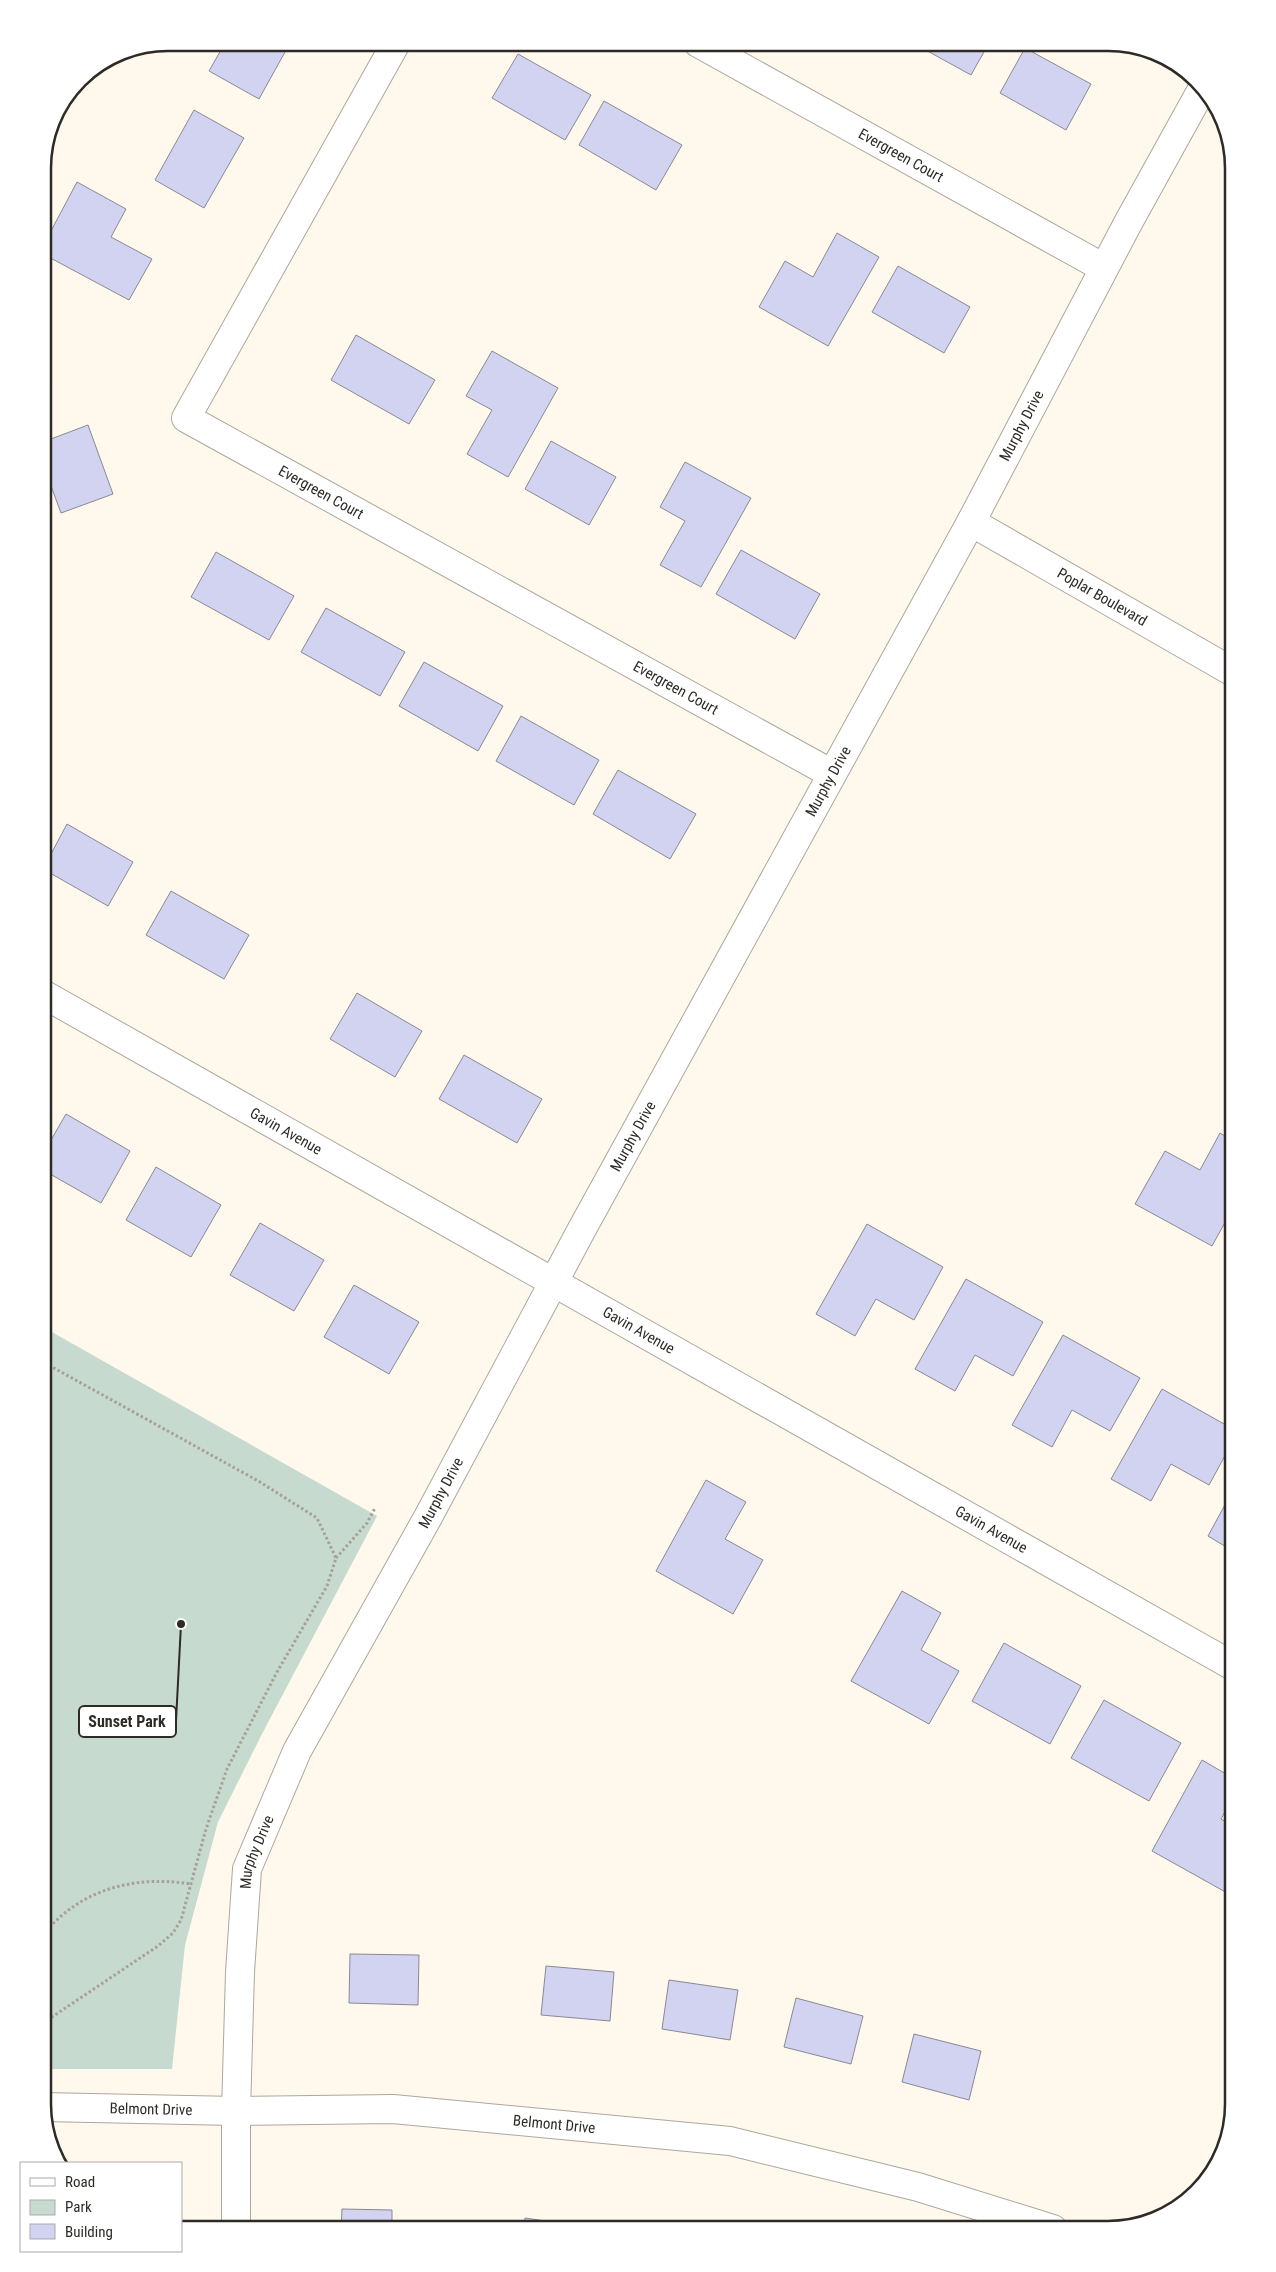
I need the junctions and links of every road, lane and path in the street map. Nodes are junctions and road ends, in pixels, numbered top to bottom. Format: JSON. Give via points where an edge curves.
{"nodes":[{"id":1,"x":391,"y":52,"type":"edge"},
{"id":2,"x":714,"y":52,"type":"edge"},
{"id":3,"x":1199,"y":95,"type":"edge"},
{"id":4,"x":1104,"y":268,"type":"junction"},
{"id":5,"x":971,"y":522,"type":"junction"},
{"id":6,"x":1225,"y":667,"type":"edge"},
{"id":7,"x":832,"y":774,"type":"junction"},
{"id":8,"x":52,"y":999,"type":"edge"},
{"id":9,"x":554,"y":1281,"type":"junction"},
{"id":10,"x":51,"y":1367,"type":"edge"},
{"id":11,"x":375,"y":1508,"type":"dead end"},
{"id":12,"x":336,"y":1558,"type":"junction"},
{"id":13,"x":1225,"y":1661,"type":"edge"},
{"id":14,"x":191,"y":1884,"type":"junction"},
{"id":15,"x":51,"y":1925,"type":"edge"},
{"id":16,"x":51,"y":2017,"type":"edge"},
{"id":17,"x":52,"y":2107,"type":"edge"},
{"id":18,"x":236,"y":2111,"type":"junction"},
{"id":19,"x":236,"y":2220,"type":"edge"},
{"id":20,"x":1024,"y":2221,"type":"edge"}],
"edges":[{"from":1,"to":7,"type":"street","name":"Evergreen Court","via":[[186,418]]},
{"from":2,"to":4,"type":"street","name":"Evergreen Court"},
{"from":3,"to":4,"type":"street","name":"Murphy Drive"},
{"from":4,"to":5,"type":"street","name":"Murphy Drive"},
{"from":5,"to":6,"type":"street","name":"Poplar Boulevard"},
{"from":5,"to":7,"type":"street","name":"Murphy Drive"},
{"from":7,"to":9,"type":"street","name":"Murphy Drive"},
{"from":8,"to":9,"type":"street","name":"Gavin Avenue"},
{"from":9,"to":13,"type":"street","name":"Gavin Avenue"},
{"from":9,"to":18,"type":"street","name":"Murphy Drive","via":[[427,1519],[297,1751],[247,1869]]},
{"from":10,"to":12,"type":"path","via":[[260,1482],[316,1518]]},
{"from":11,"to":12,"type":"path","via":[[367,1523]]},
{"from":12,"to":14,"type":"path","via":[[327,1586],[227,1769]]},
{"from":14,"to":15,"type":"path","via":[[163,1880],[133,1882],[105,1889]]},
{"from":14,"to":16,"type":"path","via":[[181,1920],[173,1933]]},
{"from":17,"to":18,"type":"street","name":"Belmont Drive"},
{"from":18,"to":19,"type":"street","name":"Murphy Drive"},
{"from":18,"to":20,"type":"street","name":"Belmont Drive","via":[[393,2108],[730,2141],[918,2187]]}]}
